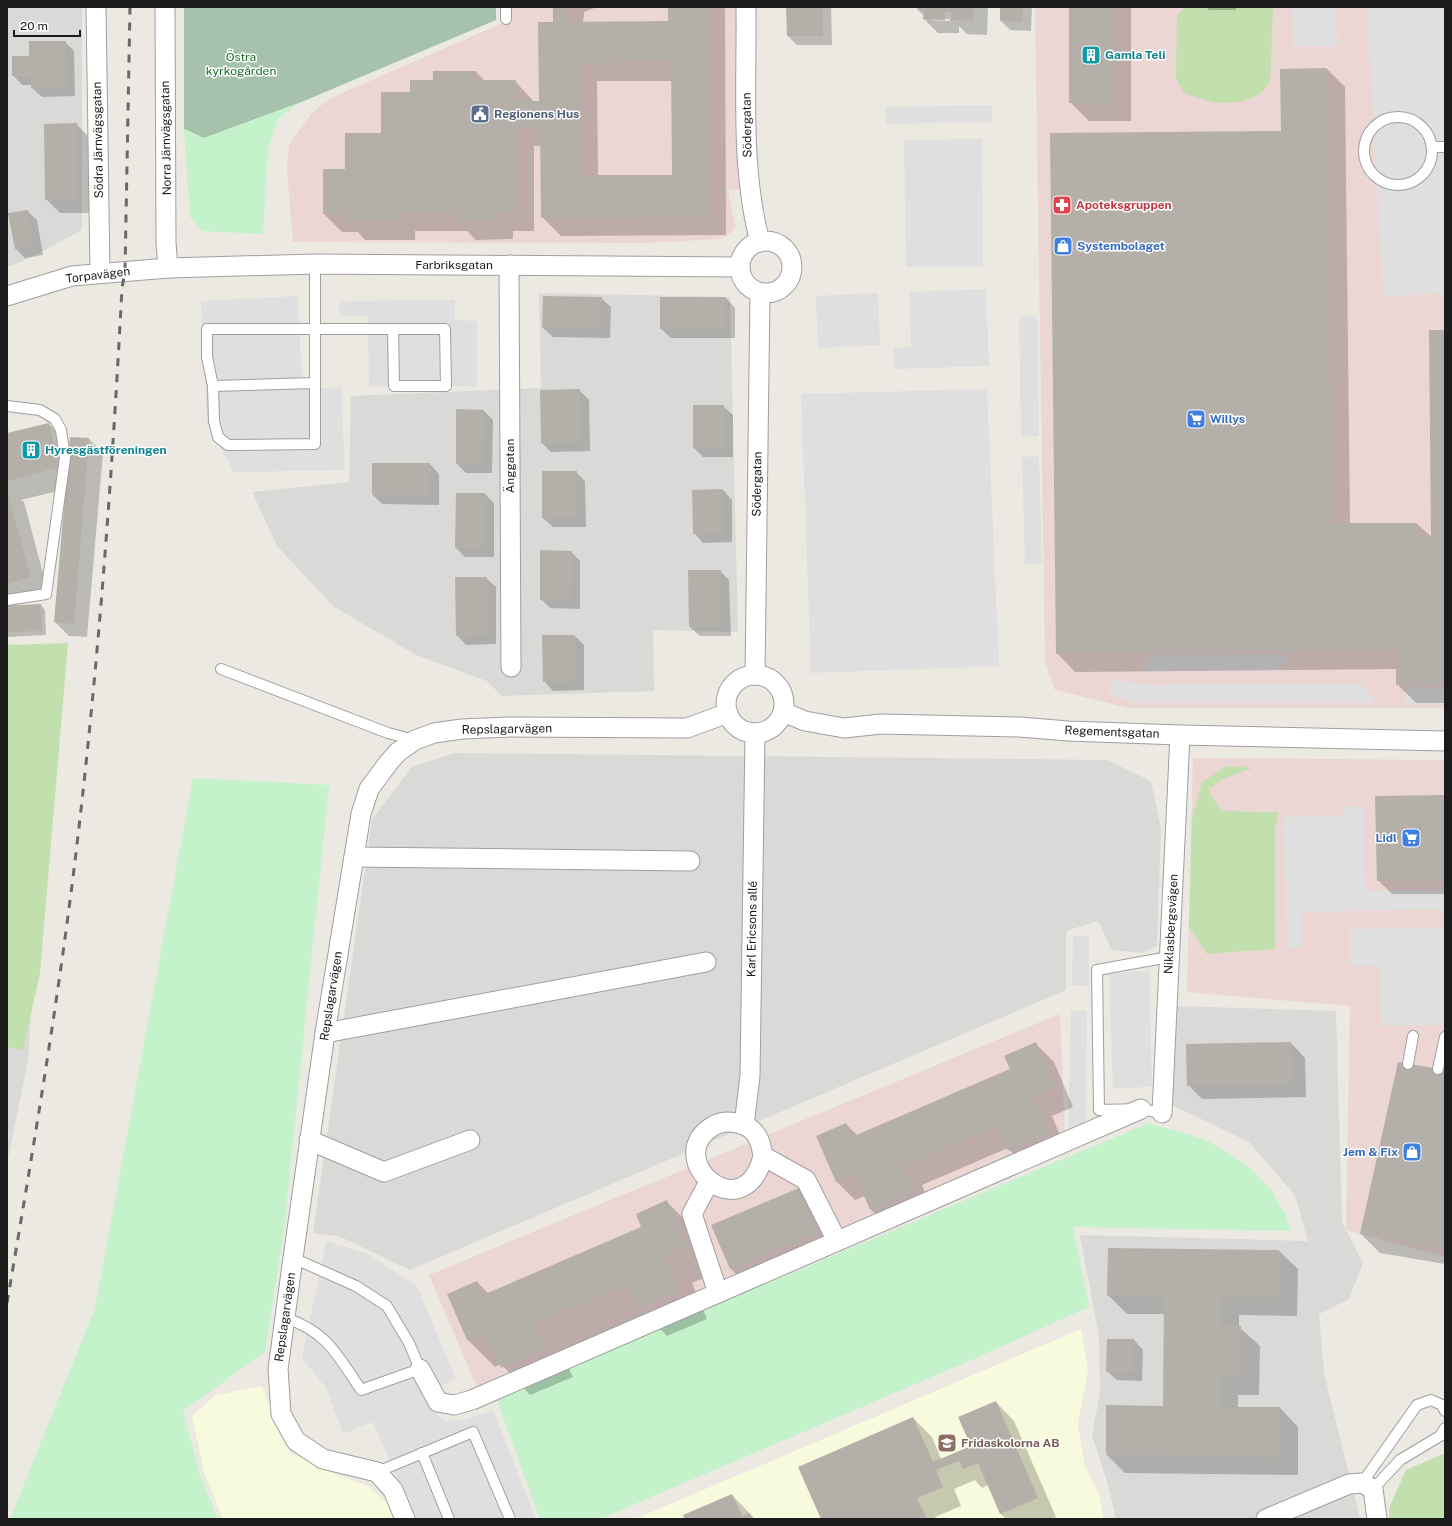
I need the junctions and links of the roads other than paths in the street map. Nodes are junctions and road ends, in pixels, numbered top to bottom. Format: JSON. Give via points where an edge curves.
{"nodes":[{"id":1,"x":96,"y":7,"type":"edge"},
{"id":2,"x":165,"y":7,"type":"edge"},
{"id":3,"x":506,"y":7,"type":"edge"},
{"id":4,"x":746,"y":7,"type":"edge"},
{"id":5,"x":506,"y":19,"type":"dead end"},
{"id":6,"x":1432,"y":147,"type":"junction"},
{"id":7,"x":1445,"y":147,"type":"edge"},
{"id":8,"x":760,"y":242,"type":"junction"},
{"id":9,"x":315,"y":264,"type":"junction"},
{"id":10,"x":508,"y":265,"type":"junction"},
{"id":11,"x":740,"y":267,"type":"junction"},
{"id":12,"x":168,"y":268,"type":"junction"},
{"id":13,"x":100,"y":273,"type":"junction"},
{"id":14,"x":760,"y":293,"type":"junction"},
{"id":15,"x":7,"y":296,"type":"edge"},
{"id":16,"x":316,"y":329,"type":"junction"},
{"id":17,"x":393,"y":329,"type":"junction"},
{"id":18,"x":314,"y":383,"type":"junction"},
{"id":19,"x":214,"y":386,"type":"junction"},
{"id":20,"x":7,"y":406,"type":"edge"},
{"id":21,"x":7,"y":600,"type":"edge"},
{"id":22,"x":511,"y":667,"type":"dead end"},
{"id":23,"x":221,"y":669,"type":"dead end"},
{"id":24,"x":755,"y":675,"type":"junction"},
{"id":25,"x":783,"y":712,"type":"junction"},
{"id":26,"x":728,"y":713,"type":"junction"},
{"id":27,"x":755,"y":733,"type":"junction"},
{"id":28,"x":1180,"y":735,"type":"junction"},
{"id":29,"x":415,"y":740,"type":"junction"},
{"id":30,"x":1445,"y":741,"type":"edge"},
{"id":31,"x":354,"y":858,"type":"junction"},
{"id":32,"x":690,"y":862,"type":"dead end"},
{"id":33,"x":1169,"y":957,"type":"junction"},
{"id":34,"x":706,"y":962,"type":"dead end"},
{"id":35,"x":325,"y":1033,"type":"junction"},
{"id":36,"x":1413,"y":1036,"type":"dead end"},
{"id":37,"x":1445,"y":1036,"type":"edge"},
{"id":38,"x":1408,"y":1064,"type":"dead end"},
{"id":39,"x":1438,"y":1069,"type":"dead end"},
{"id":40,"x":1141,"y":1109,"type":"junction"},
{"id":41,"x":1162,"y":1113,"type":"joint"},
{"id":42,"x":744,"y":1125,"type":"junction"},
{"id":43,"x":309,"y":1140,"type":"junction"},
{"id":44,"x":470,"y":1140,"type":"dead end"},
{"id":45,"x":763,"y":1156,"type":"junction"},
{"id":46,"x":709,"y":1182,"type":"junction"},
{"id":47,"x":837,"y":1241,"type":"junction"},
{"id":48,"x":293,"y":1258,"type":"junction"},
{"id":49,"x":718,"y":1293,"type":"junction"},
{"id":50,"x":285,"y":1318,"type":"junction"},
{"id":51,"x":420,"y":1369,"type":"junction"},
{"id":52,"x":1445,"y":1411,"type":"edge"},
{"id":53,"x":1445,"y":1428,"type":"edge"},
{"id":54,"x":422,"y":1453,"type":"junction"},
{"id":55,"x":377,"y":1472,"type":"junction"},
{"id":56,"x":1367,"y":1486,"type":"junction"},
{"id":57,"x":404,"y":1519,"type":"edge"},
{"id":58,"x":449,"y":1519,"type":"edge"},
{"id":59,"x":510,"y":1519,"type":"edge"},
{"id":60,"x":1266,"y":1519,"type":"edge"},
{"id":61,"x":1377,"y":1519,"type":"edge"}],
"edges":[{"from":1,"to":13,"type":"street","name":"Södra Järnvägsgatan"},
{"from":2,"to":12,"type":"street","name":"Norra Järnvägsgatan"},
{"from":3,"to":5,"type":"lane"},
{"from":4,"to":8,"type":"street","name":"Södergatan","via":[[748,159],[751,201]]},
{"from":6,"to":6,"type":"lane","via":[[1430,137],[1424,128],[1406,117],[1395,117],[1385,119],[1376,125],[1365,144],[1365,154],[1373,173],[1391,184],[1402,184],[1413,182],[1428,168],[1432,158]]},
{"from":6,"to":7,"type":"lane"},
{"from":8,"to":11,"type":"street","via":[[746,251]]},
{"from":8,"to":14,"type":"street","via":[[774,243],[782,247],[791,258],[792,267],[790,279],[782,288],[772,293]]},
{"from":9,"to":10,"type":"street","name":"Farbriksgatan"},
{"from":9,"to":12,"type":"street","name":"Farbriksgatan"},
{"from":9,"to":16,"type":"lane"},
{"from":10,"to":11,"type":"street","name":"Farbriksgatan"},
{"from":10,"to":22,"type":"street","name":"Änggatan"},
{"from":11,"to":14,"type":"street","via":[[746,284]]},
{"from":12,"to":13,"type":"street","name":"Torpavägen"},
{"from":13,"to":15,"type":"street","name":"Torpavägen","via":[[72,276]]},
{"from":14,"to":24,"type":"street","name":"Södergatan"},
{"from":16,"to":17,"type":"lane"},
{"from":16,"to":18,"type":"lane"},
{"from":16,"to":19,"type":"lane","via":[[207,329],[207,357]]},
{"from":17,"to":17,"type":"lane","via":[[394,386],[446,386],[445,329]]},
{"from":18,"to":19,"type":"lane"},
{"from":18,"to":19,"type":"lane","via":[[315,444],[228,445],[218,437],[214,421]]},
{"from":20,"to":21,"type":"lane","via":[[40,410],[55,419],[61,430],[65,458],[46,594]]},
{"from":23,"to":29,"type":"lane","via":[[388,733]]},
{"from":24,"to":25,"type":"street","via":[[768,678],[778,687],[784,699]]},
{"from":24,"to":26,"type":"street","via":[[740,680],[732,687],[726,702]]},
{"from":25,"to":27,"type":"street","via":[[772,727]]},
{"from":25,"to":28,"type":"street","name":"Regementsgatan","via":[[805,721],[844,728],[881,724],[1020,727]]},
{"from":26,"to":27,"type":"street","via":[[738,727]]},
{"from":26,"to":29,"type":"street","name":"Repslagarvägen","via":[[687,728],[462,728]]},
{"from":27,"to":42,"type":"street","name":"Karl Ericsons allé","via":[[750,1076]]},
{"from":28,"to":30,"type":"street","name":"Regementsgatan"},
{"from":28,"to":33,"type":"street","name":"Niklasbergsvägen"},
{"from":29,"to":31,"type":"street","name":"Repslagarvägen","via":[[398,752],[368,789]]},
{"from":31,"to":32,"type":"street"},
{"from":31,"to":35,"type":"street","name":"Repslagarvägen"},
{"from":33,"to":40,"type":"lane","via":[[1097,970],[1098,1110]]},
{"from":33,"to":41,"type":"street","name":"Niklasbergsvägen"},
{"from":34,"to":35,"type":"street"},
{"from":35,"to":43,"type":"street","name":"Repslagarvägen"},
{"from":36,"to":38,"type":"lane"},
{"from":37,"to":39,"type":"lane"},
{"from":40,"to":41,"type":"lane"},
{"from":40,"to":47,"type":"street"},
{"from":42,"to":45,"type":"street","via":[[758,1138]]},
{"from":42,"to":46,"type":"street","via":[[728,1122],[713,1126],[702,1136],[696,1151],[698,1167]]},
{"from":43,"to":44,"type":"street","via":[[384,1172]]},
{"from":43,"to":48,"type":"street","name":"Repslagarvägen"},
{"from":45,"to":46,"type":"street","via":[[760,1170],[751,1182],[738,1188],[723,1188]]},
{"from":45,"to":47,"type":"street","via":[[806,1180]]},
{"from":46,"to":49,"type":"street","via":[[692,1214]]},
{"from":47,"to":49,"type":"street"},
{"from":48,"to":50,"type":"street","name":"Repslagarvägen"},
{"from":48,"to":51,"type":"lane","via":[[356,1286],[387,1306],[409,1343]]},
{"from":49,"to":51,"type":"street","via":[[479,1397],[454,1405],[438,1402]]},
{"from":50,"to":51,"type":"lane","via":[[301,1323],[329,1343],[360,1390]]},
{"from":50,"to":55,"type":"street","name":"Repslagarvägen","via":[[278,1369],[281,1414],[296,1441],[323,1459]]},
{"from":52,"to":56,"type":"lane","via":[[1442,1405],[1432,1400],[1417,1405]]},
{"from":53,"to":56,"type":"lane","via":[[1440,1436],[1400,1460]]},
{"from":54,"to":55,"type":"lane"},
{"from":54,"to":58,"type":"lane"},
{"from":54,"to":59,"type":"lane","via":[[473,1432]]},
{"from":55,"to":57,"type":"street","via":[[393,1490]]},
{"from":56,"to":60,"type":"street","via":[[1349,1484]]},
{"from":56,"to":61,"type":"street"}]}
